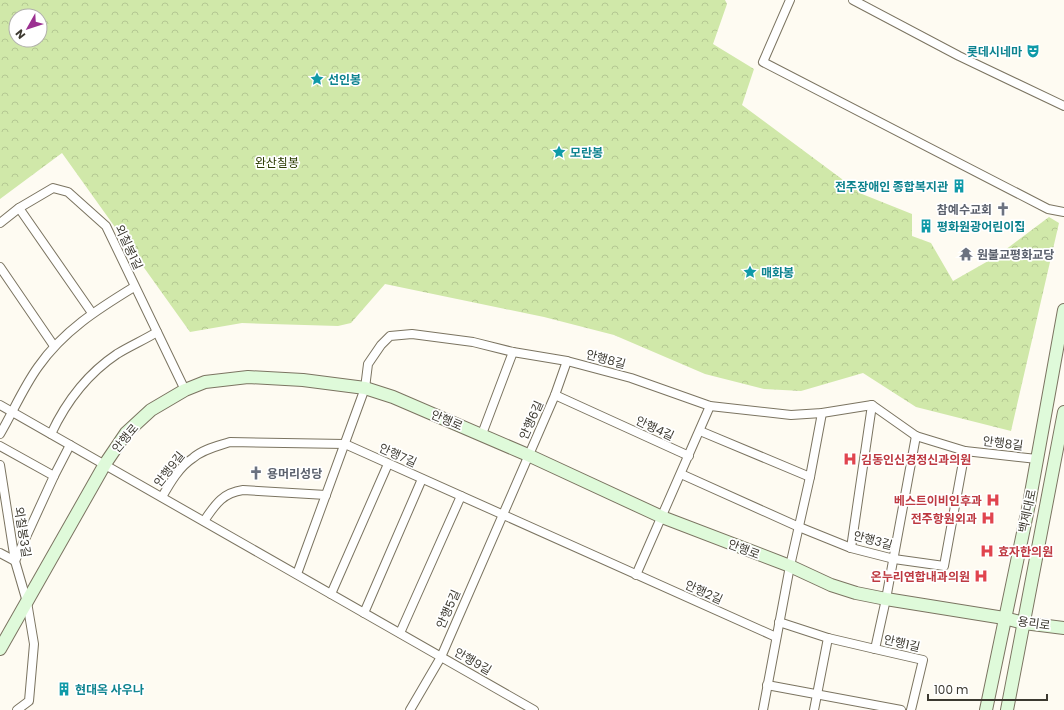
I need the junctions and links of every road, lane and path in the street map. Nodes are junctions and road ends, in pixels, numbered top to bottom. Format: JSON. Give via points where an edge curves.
{"nodes":[{"id":1,"x":790,"y":0,"type":"edge"},
{"id":2,"x":852,"y":0,"type":"edge"},
{"id":3,"x":1064,"y":106,"type":"edge"},
{"id":4,"x":19,"y":208,"type":"junction"},
{"id":5,"x":1064,"y":212,"type":"edge"},
{"id":6,"x":0,"y":223,"type":"edge"},
{"id":7,"x":0,"y":267,"type":"edge"},
{"id":8,"x":134,"y":287,"type":"junction"},
{"id":9,"x":1064,"y":310,"type":"edge"},
{"id":10,"x":92,"y":313,"type":"junction"},
{"id":11,"x":157,"y":332,"type":"junction"},
{"id":12,"x":54,"y":346,"type":"junction"},
{"id":13,"x":514,"y":352,"type":"junction"},
{"id":14,"x":567,"y":361,"type":"junction"},
{"id":15,"x":365,"y":388,"type":"junction"},
{"id":16,"x":185,"y":390,"type":"junction"},
{"id":17,"x":555,"y":395,"type":"junction"},
{"id":18,"x":872,"y":404,"type":"junction"},
{"id":19,"x":0,"y":405,"type":"edge"},
{"id":20,"x":710,"y":406,"type":"junction"},
{"id":21,"x":13,"y":412,"type":"junction"},
{"id":22,"x":1064,"y":412,"type":"edge"},
{"id":23,"x":822,"y":413,"type":"junction"},
{"id":24,"x":612,"y":421,"type":"joint"},
{"id":25,"x":700,"y":431,"type":"junction"},
{"id":26,"x":0,"y":434,"type":"edge"},
{"id":27,"x":51,"y":434,"type":"junction"},
{"id":28,"x":482,"y":434,"type":"junction"},
{"id":29,"x":916,"y":436,"type":"junction"},
{"id":30,"x":240,"y":442,"type":"joint"},
{"id":31,"x":345,"y":444,"type":"junction"},
{"id":32,"x":70,"y":445,"type":"junction"},
{"id":33,"x":0,"y":446,"type":"edge"},
{"id":34,"x":965,"y":451,"type":"junction"},
{"id":35,"x":528,"y":455,"type":"junction"},
{"id":36,"x":689,"y":456,"type":"junction"},
{"id":37,"x":1037,"y":460,"type":"junction"},
{"id":38,"x":105,"y":464,"type":"junction"},
{"id":39,"x":388,"y":464,"type":"junction"},
{"id":40,"x":0,"y":465,"type":"edge"},
{"id":41,"x":681,"y":474,"type":"junction"},
{"id":42,"x":54,"y":476,"type":"junction"},
{"id":43,"x":810,"y":477,"type":"junction"},
{"id":44,"x":422,"y":479,"type":"junction"},
{"id":45,"x":326,"y":495,"type":"junction"},
{"id":46,"x":461,"y":496,"type":"junction"},
{"id":47,"x":162,"y":497,"type":"junction"},
{"id":48,"x":503,"y":515,"type":"junction"},
{"id":49,"x":662,"y":517,"type":"junction"},
{"id":50,"x":204,"y":521,"type":"junction"},
{"id":51,"x":799,"y":527,"type":"junction"},
{"id":52,"x":851,"y":548,"type":"junction"},
{"id":53,"x":0,"y":553,"type":"edge"},
{"id":54,"x":894,"y":559,"type":"junction"},
{"id":55,"x":15,"y":561,"type":"junction"},
{"id":56,"x":790,"y":566,"type":"junction"},
{"id":57,"x":944,"y":566,"type":"joint"},
{"id":58,"x":296,"y":574,"type":"junction"},
{"id":59,"x":636,"y":575,"type":"junction"},
{"id":60,"x":331,"y":594,"type":"junction"},
{"id":61,"x":886,"y":599,"type":"junction"},
{"id":62,"x":27,"y":602,"type":"junction"},
{"id":63,"x":364,"y":613,"type":"junction"},
{"id":64,"x":1004,"y":618,"type":"junction"},
{"id":65,"x":779,"y":622,"type":"junction"},
{"id":66,"x":1024,"y":623,"type":"junction"},
{"id":67,"x":1064,"y":628,"type":"edge"},
{"id":68,"x":400,"y":633,"type":"junction"},
{"id":69,"x":776,"y":637,"type":"junction"},
{"id":70,"x":828,"y":638,"type":"junction"},
{"id":71,"x":0,"y":649,"type":"edge"},
{"id":72,"x":875,"y":650,"type":"junction"},
{"id":73,"x":441,"y":656,"type":"junction"},
{"id":74,"x":767,"y":686,"type":"junction"},
{"id":75,"x":817,"y":695,"type":"junction"},
{"id":76,"x":30,"y":701,"type":"junction"},
{"id":77,"x":866,"y":707,"type":"edge"},
{"id":78,"x":17,"y":710,"type":"edge"},
{"id":79,"x":29,"y":710,"type":"edge"},
{"id":80,"x":410,"y":710,"type":"edge"},
{"id":81,"x":534,"y":710,"type":"edge"},
{"id":82,"x":763,"y":710,"type":"edge"},
{"id":83,"x":814,"y":710,"type":"edge"},
{"id":84,"x":901,"y":710,"type":"edge"},
{"id":85,"x":911,"y":710,"type":"edge"},
{"id":86,"x":986,"y":710,"type":"edge"},
{"id":87,"x":1007,"y":710,"type":"edge"}],
"edges":[{"from":1,"to":5,"type":"street","via":[[763,62],[1048,209]]},
{"from":2,"to":3,"type":"street","via":[[959,56]]},
{"from":4,"to":6,"type":"street","name":"외칠봉1길"},
{"from":4,"to":8,"type":"street","name":"외칠봉1길","via":[[53,188],[68,192],[106,226]]},
{"from":4,"to":10,"type":"street"},
{"from":7,"to":12,"type":"street"},
{"from":8,"to":10,"type":"street","name":"외칠봉1길"},
{"from":8,"to":11,"type":"street","name":"외칠봉1길"},
{"from":9,"to":37,"type":"street","name":"백제대로"},
{"from":10,"to":12,"type":"street","name":"외칠봉1길"},
{"from":11,"to":16,"type":"street","name":"외칠봉1길"},
{"from":11,"to":27,"type":"street","via":[[117,354],[83,383],[61,414]]},
{"from":12,"to":21,"type":"street","name":"외칠봉1길","via":[[24,389]]},
{"from":13,"to":14,"type":"street","name":"안행8길"},
{"from":13,"to":15,"type":"street","name":"안행8길","via":[[473,342],[412,334],[390,336],[368,364]]},
{"from":13,"to":28,"type":"street"},
{"from":14,"to":17,"type":"street","name":"안행6길"},
{"from":14,"to":20,"type":"street","name":"안행8길","via":[[630,378]]},
{"from":15,"to":16,"type":"street","name":"안행로","via":[[303,380],[248,377],[206,382]]},
{"from":15,"to":28,"type":"street","name":"안행로"},
{"from":15,"to":31,"type":"street"},
{"from":16,"to":38,"type":"street","name":"안행로","via":[[151,410],[126,433]]},
{"from":17,"to":24,"type":"street","name":"안행6길"},
{"from":17,"to":35,"type":"street","name":"안행6길"},
{"from":18,"to":23,"type":"street","name":"안행8길"},
{"from":18,"to":29,"type":"street","name":"안행8길"},
{"from":18,"to":52,"type":"street"},
{"from":19,"to":21,"type":"street","name":"안행9길"},
{"from":20,"to":23,"type":"street","name":"안행8길","via":[[791,415]]},
{"from":20,"to":25,"type":"street"},
{"from":21,"to":26,"type":"street","name":"외칠봉1길"},
{"from":21,"to":27,"type":"street","name":"안행9길"},
{"from":22,"to":66,"type":"street","name":"백제대로"},
{"from":23,"to":43,"type":"street"},
{"from":24,"to":36,"type":"street","name":"안행4길"},
{"from":25,"to":36,"type":"street"},
{"from":25,"to":43,"type":"street"},
{"from":27,"to":32,"type":"street","name":"안행9길"},
{"from":28,"to":35,"type":"street","name":"안행로"},
{"from":29,"to":34,"type":"street","name":"안행8길"},
{"from":29,"to":54,"type":"street"},
{"from":30,"to":31,"type":"street","name":"안행7길"},
{"from":30,"to":47,"type":"street","name":"안행9길","via":[[214,447],[192,458]]},
{"from":31,"to":39,"type":"street","name":"안행7길"},
{"from":31,"to":45,"type":"street"},
{"from":32,"to":38,"type":"street","name":"안행9길"},
{"from":32,"to":42,"type":"street"},
{"from":33,"to":42,"type":"street"},
{"from":34,"to":37,"type":"street","name":"안행8길"},
{"from":34,"to":57,"type":"street","name":"안행8길"},
{"from":35,"to":48,"type":"street","name":"안행5길"},
{"from":35,"to":49,"type":"street","name":"안행로"},
{"from":36,"to":41,"type":"street"},
{"from":37,"to":64,"type":"street","name":"백제대로"},
{"from":38,"to":47,"type":"street","name":"안행9길"},
{"from":38,"to":62,"type":"street","name":"안행로"},
{"from":39,"to":44,"type":"street","name":"안행7길"},
{"from":39,"to":60,"type":"street"},
{"from":40,"to":55,"type":"street","name":"외칠봉3길"},
{"from":41,"to":49,"type":"street"},
{"from":41,"to":51,"type":"street","name":"안행3길"},
{"from":42,"to":55,"type":"street"},
{"from":43,"to":51,"type":"street"},
{"from":44,"to":46,"type":"street","name":"안행7길"},
{"from":44,"to":63,"type":"street"},
{"from":45,"to":50,"type":"street","via":[[238,491],[225,496]]},
{"from":45,"to":58,"type":"street"},
{"from":46,"to":48,"type":"street"},
{"from":46,"to":68,"type":"street"},
{"from":47,"to":50,"type":"street","name":"안행9길"},
{"from":48,"to":59,"type":"street","name":"안행2길"},
{"from":48,"to":73,"type":"street","name":"안행5길"},
{"from":49,"to":56,"type":"street","name":"안행로"},
{"from":49,"to":59,"type":"street"},
{"from":50,"to":58,"type":"street","name":"안행9길"},
{"from":51,"to":52,"type":"street","name":"안행3길"},
{"from":51,"to":56,"type":"street"},
{"from":52,"to":54,"type":"street","name":"안행3길"},
{"from":53,"to":55,"type":"street"},
{"from":54,"to":57,"type":"street","name":"안행3길"},
{"from":54,"to":61,"type":"street","name":"안행1길"},
{"from":55,"to":62,"type":"street","name":"외칠봉3길"},
{"from":56,"to":61,"type":"street","name":"안행로","via":[[831,585]]},
{"from":56,"to":65,"type":"street"},
{"from":58,"to":60,"type":"street","name":"안행9길"},
{"from":59,"to":69,"type":"street","name":"안행2길"},
{"from":60,"to":63,"type":"street","name":"안행9길"},
{"from":61,"to":64,"type":"street","name":"안행로"},
{"from":61,"to":72,"type":"street","name":"안행1길"},
{"from":62,"to":71,"type":"street","name":"안행로"},
{"from":62,"to":76,"type":"street","name":"외칠봉3길","via":[[34,644]]},
{"from":63,"to":68,"type":"street","name":"안행9길"},
{"from":64,"to":66,"type":"street","name":"용리로"},
{"from":64,"to":86,"type":"street","name":"백제대로"},
{"from":65,"to":69,"type":"street"},
{"from":65,"to":70,"type":"street"},
{"from":66,"to":67,"type":"street","name":"용리로"},
{"from":66,"to":87,"type":"street","name":"백제대로"},
{"from":68,"to":73,"type":"street","name":"안행9길"},
{"from":69,"to":74,"type":"street"},
{"from":70,"to":72,"type":"street"},
{"from":70,"to":75,"type":"street"},
{"from":72,"to":85,"type":"street","name":"안행1길","via":[[923,660]]},
{"from":73,"to":80,"type":"street","name":"안행5길"},
{"from":73,"to":81,"type":"street","name":"안행9길"},
{"from":74,"to":75,"type":"street"},
{"from":74,"to":82,"type":"street"},
{"from":75,"to":77,"type":"street"},
{"from":75,"to":83,"type":"street"},
{"from":76,"to":78,"type":"street"},
{"from":76,"to":79,"type":"street","name":"외칠봉3길"},
{"from":77,"to":84,"type":"street"}]}
